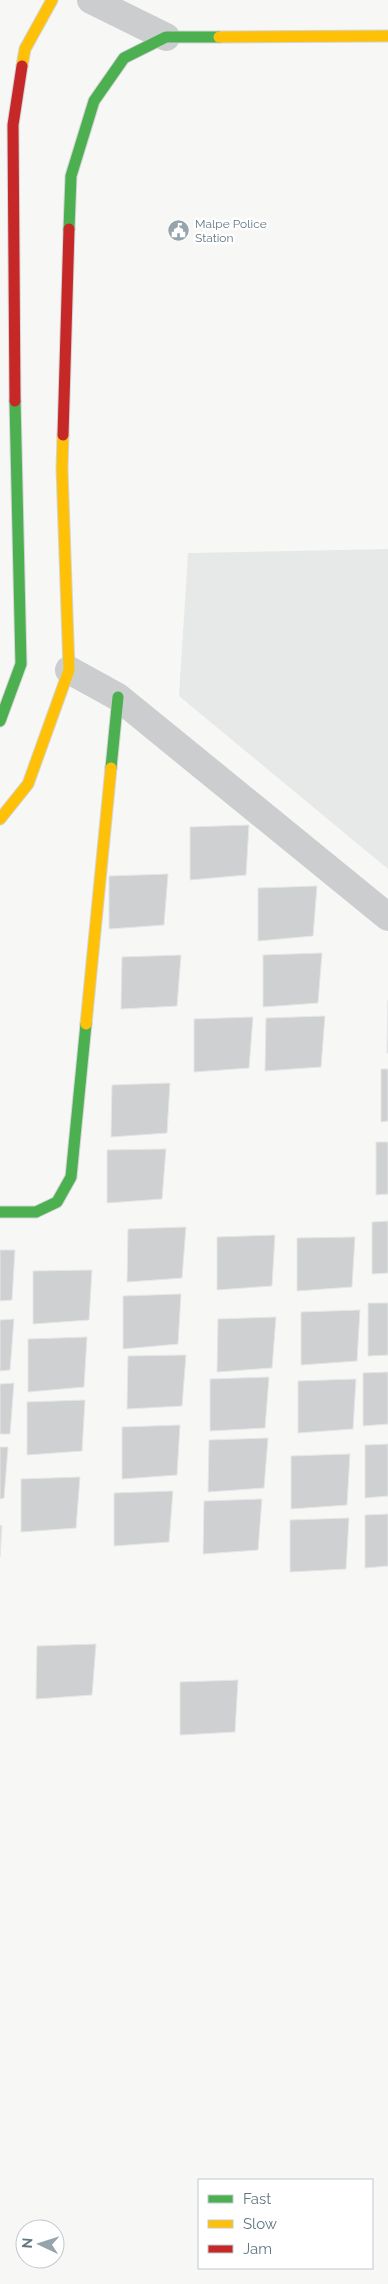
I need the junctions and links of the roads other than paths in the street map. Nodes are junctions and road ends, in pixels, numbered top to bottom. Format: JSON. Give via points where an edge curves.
{"nodes":[{"id":1,"x":52,"y":0,"type":"edge"},
{"id":2,"x":91,"y":0,"type":"edge"},
{"id":3,"x":388,"y":36,"type":"edge"},
{"id":4,"x":166,"y":37,"type":"junction"},
{"id":5,"x":69,"y":670,"type":"junction"},
{"id":6,"x":118,"y":697,"type":"junction"},
{"id":7,"x":0,"y":721,"type":"edge"},
{"id":8,"x":0,"y":819,"type":"edge"},
{"id":9,"x":388,"y":917,"type":"edge"},
{"id":10,"x":0,"y":1212,"type":"edge"}],
"edges":[{"from":1,"to":7,"type":"main road","via":[[25,49],[13,125],[21,664]]},
{"from":2,"to":4,"type":"street"},
{"from":3,"to":4,"type":"main road"},
{"from":4,"to":5,"type":"main road","via":[[124,58],[94,101],[71,176],[62,469]]},
{"from":5,"to":6,"type":"street"},
{"from":5,"to":8,"type":"main road","via":[[28,784]]},
{"from":6,"to":9,"type":"street"},
{"from":6,"to":10,"type":"main road","via":[[71,1177],[57,1202],[36,1212]]}]}
